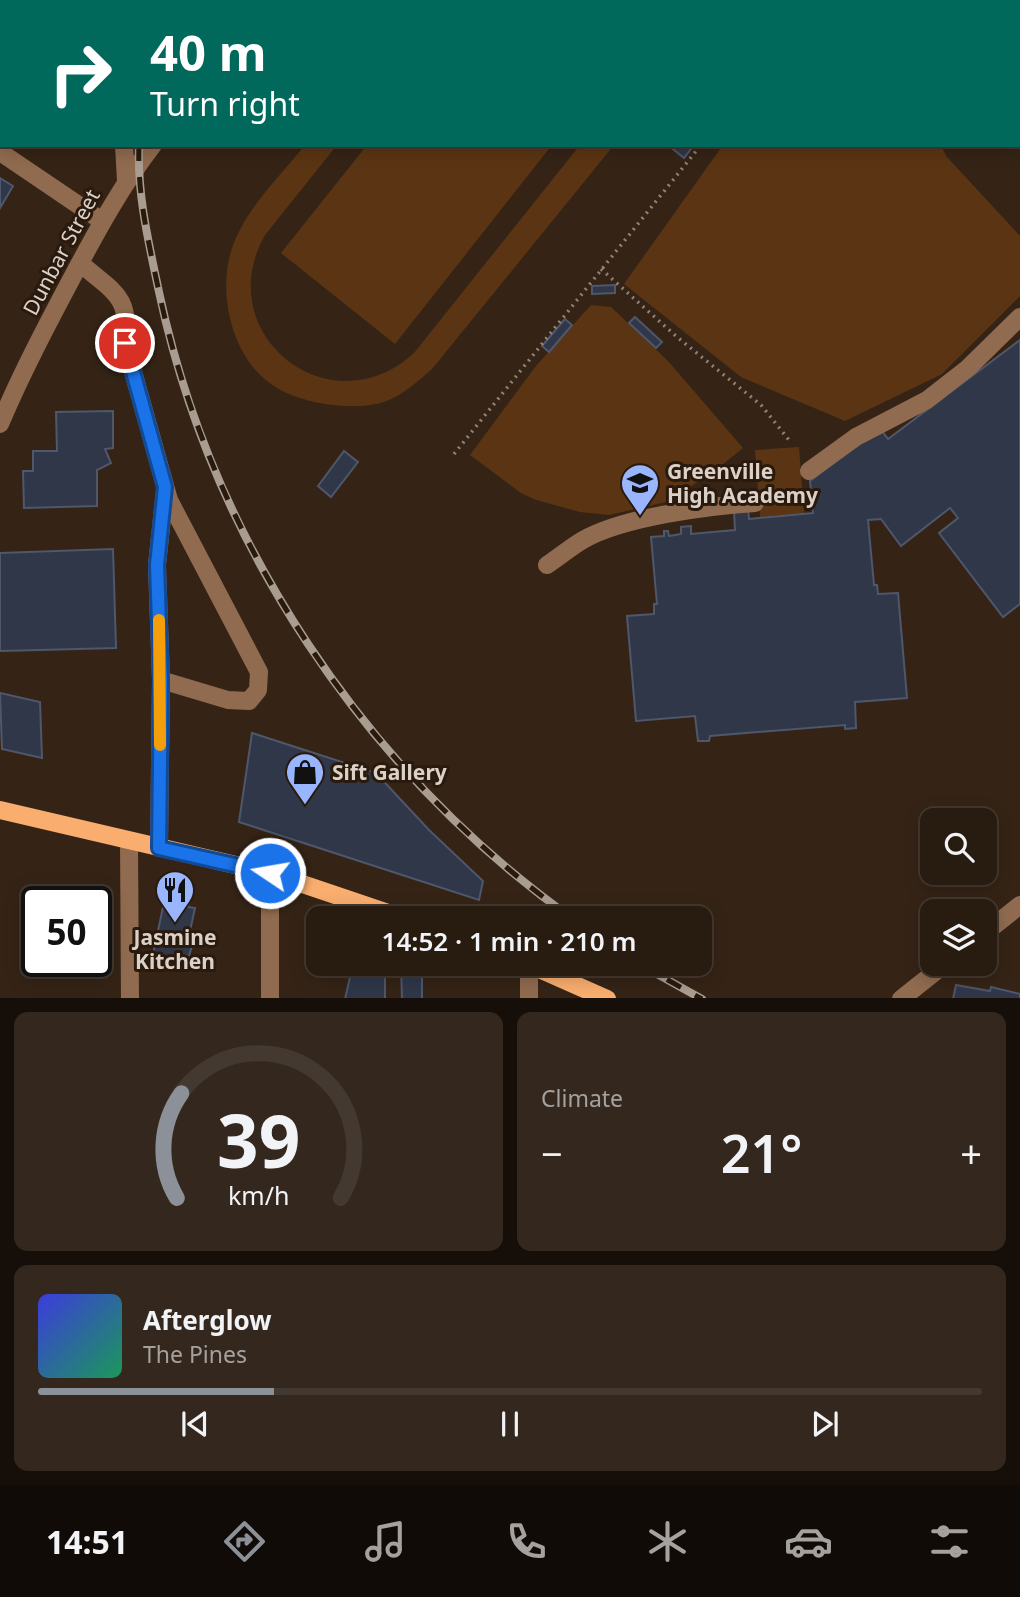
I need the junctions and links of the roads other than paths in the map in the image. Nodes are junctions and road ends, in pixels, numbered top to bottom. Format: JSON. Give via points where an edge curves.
{"nodes":[{"id":1,"x":124,"y":147,"type":"edge"},
{"id":2,"x":152,"y":147,"type":"edge"},
{"id":3,"x":0,"y":152,"type":"edge"},
{"id":4,"x":126,"y":181,"type":"junction"},
{"id":5,"x":102,"y":221,"type":"junction"},
{"id":6,"x":80,"y":263,"type":"junction"},
{"id":7,"x":1020,"y":317,"type":"edge"},
{"id":8,"x":0,"y":424,"type":"edge"},
{"id":9,"x":809,"y":471,"type":"dead end"},
{"id":10,"x":165,"y":487,"type":"junction"},
{"id":11,"x":755,"y":503,"type":"dead end"},
{"id":12,"x":547,"y":565,"type":"dead end"},
{"id":13,"x":161,"y":680,"type":"junction"},
{"id":14,"x":0,"y":810,"type":"edge"},
{"id":15,"x":129,"y":841,"type":"junction"},
{"id":16,"x":159,"y":848,"type":"junction"},
{"id":17,"x":270,"y":873,"type":"junction"},
{"id":18,"x":1020,"y":905,"type":"edge"},
{"id":19,"x":368,"y":906,"type":"edge"},
{"id":20,"x":997,"y":923,"type":"edge"},
{"id":21,"x":529,"y":976,"type":"edge"},
{"id":22,"x":554,"y":976,"type":"edge"},
{"id":23,"x":930,"y":976,"type":"edge"},
{"id":24,"x":130,"y":998,"type":"edge"},
{"id":25,"x":270,"y":998,"type":"edge"},
{"id":26,"x":529,"y":998,"type":"edge"},
{"id":27,"x":605,"y":998,"type":"edge"},
{"id":28,"x":902,"y":998,"type":"edge"}],
"edges":[{"from":1,"to":4,"type":"street"},
{"from":2,"to":4,"type":"street","name":"Dunbar Street"},
{"from":3,"to":5,"type":"street"},
{"from":4,"to":5,"type":"street","name":"Dunbar Street"},
{"from":5,"to":6,"type":"street","name":"Dunbar Street"},
{"from":6,"to":8,"type":"street","name":"Dunbar Street"},
{"from":6,"to":10,"type":"street","via":[[124,301],[128,320],[125,343]]},
{"from":7,"to":9,"type":"street","via":[[927,400],[856,437]]},
{"from":10,"to":13,"type":"street","via":[[157,565]]},
{"from":10,"to":13,"type":"street","via":[[259,672],[258,690],[249,701],[228,700]]},
{"from":11,"to":12,"type":"street","via":[[707,506],[622,525],[584,539]]},
{"from":13,"to":16,"type":"street"},
{"from":14,"to":15,"type":"main road"},
{"from":15,"to":16,"type":"main road"},
{"from":15,"to":24,"type":"street"},
{"from":16,"to":17,"type":"main road"},
{"from":17,"to":19,"type":"main road"},
{"from":17,"to":25,"type":"street"},
{"from":18,"to":20,"type":"street"},
{"from":21,"to":26,"type":"street"},
{"from":22,"to":27,"type":"main road"},
{"from":23,"to":28,"type":"street"}]}
